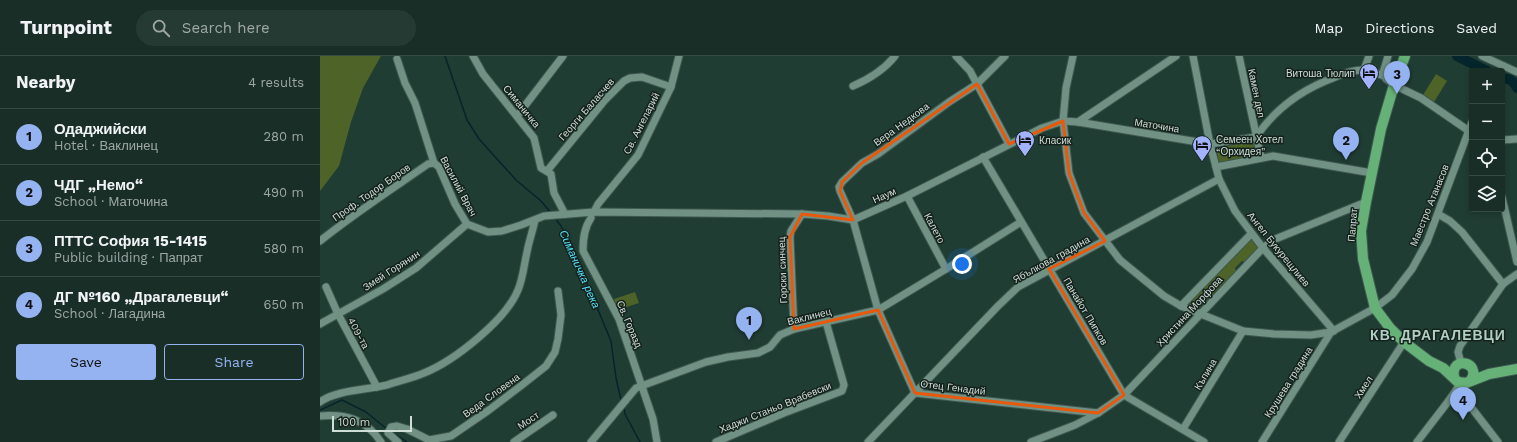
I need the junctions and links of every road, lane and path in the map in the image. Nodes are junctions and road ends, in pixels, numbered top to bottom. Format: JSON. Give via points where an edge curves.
{"nodes":[{"id":1,"x":473,"y":56,"type":"edge"},
{"id":2,"x":563,"y":56,"type":"edge"},
{"id":3,"x":678,"y":56,"type":"edge"},
{"id":4,"x":895,"y":56,"type":"edge"},
{"id":5,"x":956,"y":56,"type":"edge"},
{"id":6,"x":1005,"y":56,"type":"edge"},
{"id":7,"x":1073,"y":56,"type":"edge"},
{"id":8,"x":1176,"y":56,"type":"edge"},
{"id":9,"x":1193,"y":56,"type":"edge"},
{"id":10,"x":1240,"y":56,"type":"edge"},
{"id":11,"x":1369,"y":56,"type":"edge"},
{"id":12,"x":1388,"y":56,"type":"edge"},
{"id":13,"x":1406,"y":56,"type":"edge"},
{"id":14,"x":1482,"y":56,"type":"edge"},
{"id":15,"x":1495,"y":58,"type":"edge"},
{"id":16,"x":397,"y":59,"type":"dead end"},
{"id":17,"x":1364,"y":70,"type":"junction"},
{"id":18,"x":1517,"y":72,"type":"edge"},
{"id":19,"x":1384,"y":76,"type":"junction"},
{"id":20,"x":977,"y":84,"type":"junction"},
{"id":21,"x":1394,"y":85,"type":"junction"},
{"id":22,"x":853,"y":86,"type":"dead end"},
{"id":23,"x":671,"y":87,"type":"junction"},
{"id":24,"x":517,"y":116,"type":"junction"},
{"id":25,"x":1063,"y":121,"type":"junction"},
{"id":26,"x":1078,"y":122,"type":"junction"},
{"id":27,"x":1469,"y":131,"type":"edge"},
{"id":28,"x":1469,"y":135,"type":"edge"},
{"id":29,"x":1256,"y":137,"type":"junction"},
{"id":30,"x":1517,"y":139,"type":"edge"},
{"id":31,"x":1505,"y":140,"type":"edge"},
{"id":32,"x":1009,"y":144,"type":"junction"},
{"id":33,"x":1210,"y":144,"type":"junction"},
{"id":34,"x":983,"y":157,"type":"junction"},
{"id":35,"x":1261,"y":157,"type":"junction"},
{"id":36,"x":434,"y":163,"type":"junction"},
{"id":37,"x":1216,"y":167,"type":"junction"},
{"id":38,"x":547,"y":171,"type":"junction"},
{"id":39,"x":1372,"y":173,"type":"junction"},
{"id":40,"x":1219,"y":179,"type":"junction"},
{"id":41,"x":907,"y":196,"type":"junction"},
{"id":42,"x":1366,"y":202,"type":"junction"},
{"id":43,"x":1505,"y":210,"type":"edge"},
{"id":44,"x":565,"y":214,"type":"junction"},
{"id":45,"x":802,"y":214,"type":"junction"},
{"id":46,"x":1438,"y":214,"type":"junction"},
{"id":47,"x":592,"y":215,"type":"junction"},
{"id":48,"x":535,"y":220,"type":"junction"},
{"id":49,"x":853,"y":220,"type":"junction"},
{"id":50,"x":1021,"y":222,"type":"junction"},
{"id":51,"x":468,"y":224,"type":"junction"},
{"id":52,"x":1252,"y":234,"type":"junction"},
{"id":53,"x":320,"y":241,"type":"edge"},
{"id":54,"x":1105,"y":241,"type":"junction"},
{"id":55,"x":1263,"y":248,"type":"junction"},
{"id":56,"x":1517,"y":262,"type":"edge"},
{"id":57,"x":946,"y":269,"type":"junction"},
{"id":58,"x":1049,"y":270,"type":"junction"},
{"id":59,"x":1517,"y":274,"type":"edge"},
{"id":60,"x":1503,"y":284,"type":"junction"},
{"id":61,"x":326,"y":287,"type":"dead end"},
{"id":62,"x":558,"y":291,"type":"dead end"},
{"id":63,"x":1181,"y":306,"type":"junction"},
{"id":64,"x":1375,"y":308,"type":"junction"},
{"id":65,"x":878,"y":310,"type":"junction"},
{"id":66,"x":1200,"y":313,"type":"junction"},
{"id":67,"x":338,"y":314,"type":"junction"},
{"id":68,"x":826,"y":322,"type":"junction"},
{"id":69,"x":320,"y":324,"type":"edge"},
{"id":70,"x":794,"y":329,"type":"junction"},
{"id":71,"x":1243,"y":330,"type":"junction"},
{"id":72,"x":1332,"y":331,"type":"junction"},
{"id":73,"x":1404,"y":342,"type":"junction"},
{"id":74,"x":1517,"y":368,"type":"edge"},
{"id":75,"x":1489,"y":374,"type":"junction"},
{"id":76,"x":1460,"y":376,"type":"junction"},
{"id":77,"x":642,"y":385,"type":"junction"},
{"id":78,"x":377,"y":387,"type":"junction"},
{"id":79,"x":915,"y":393,"type":"junction"},
{"id":80,"x":1124,"y":395,"type":"junction"},
{"id":81,"x":320,"y":402,"type":"edge"},
{"id":82,"x":1098,"y":413,"type":"junction"},
{"id":83,"x":553,"y":415,"type":"dead end"},
{"id":84,"x":320,"y":416,"type":"edge"},
{"id":85,"x":1183,"y":429,"type":"junction"},
{"id":86,"x":381,"y":442,"type":"edge"},
{"id":87,"x":398,"y":442,"type":"edge"},
{"id":88,"x":514,"y":442,"type":"edge"},
{"id":89,"x":591,"y":442,"type":"edge"},
{"id":90,"x":657,"y":442,"type":"edge"},
{"id":91,"x":716,"y":442,"type":"edge"},
{"id":92,"x":868,"y":442,"type":"edge"},
{"id":93,"x":1031,"y":442,"type":"edge"},
{"id":94,"x":1204,"y":442,"type":"edge"},
{"id":95,"x":1262,"y":442,"type":"edge"},
{"id":96,"x":1339,"y":442,"type":"edge"},
{"id":97,"x":1417,"y":442,"type":"edge"},
{"id":98,"x":1497,"y":442,"type":"edge"}],
"edges":[{"from":1,"to":24,"type":"street","name":"Симаничка","via":[[483,74]]},
{"from":2,"to":24,"type":"street"},
{"from":3,"to":23,"type":"street","name":"Св. Ангеларий"},
{"from":4,"to":22,"type":"street","via":[[874,75]]},
{"from":5,"to":20,"type":"street","via":[[970,71]]},
{"from":6,"to":20,"type":"street","name":"Вера Недкова"},
{"from":7,"to":25,"type":"street","name":"Маестро Атанасов","via":[[1066,88]]},
{"from":8,"to":26,"type":"street"},
{"from":9,"to":33,"type":"street","name":"Ангел Букурещлиев"},
{"from":10,"to":29,"type":"street","name":"Камен дел"},
{"from":11,"to":17,"type":"street"},
{"from":12,"to":19,"type":"street"},
{"from":13,"to":21,"type":"main road","name":"Папрат"},
{"from":14,"to":15,"type":"street"},
{"from":15,"to":18,"type":"street"},
{"from":16,"to":36,"type":"street","name":"Василий Врач","via":[[415,103]]},
{"from":17,"to":19,"type":"street"},
{"from":17,"to":29,"type":"street","via":[[1340,75],[1315,85],[1289,101],[1265,124]]},
{"from":19,"to":21,"type":"street"},
{"from":20,"to":32,"type":"street"},
{"from":20,"to":49,"type":"street","name":"Вера Недкова","via":[[878,154],[862,162],[842,182],[840,191]]},
{"from":21,"to":27,"type":"street","via":[[1421,98]]},
{"from":21,"to":39,"type":"main road","name":"Папрат"},
{"from":23,"to":38,"type":"street","name":"Георги Баласчев","via":[[642,77],[624,81],[605,100]]},
{"from":23,"to":47,"type":"street","name":"Св. Ангеларий","via":[[638,155]]},
{"from":24,"to":38,"type":"street","name":"Симаничка","via":[[534,138],[541,168]]},
{"from":25,"to":26,"type":"street","name":"Наум"},
{"from":25,"to":32,"type":"street","name":"Наум"},
{"from":25,"to":54,"type":"street","name":"Маестро Атанасов","via":[[1069,173],[1084,213]]},
{"from":26,"to":33,"type":"street","name":"Маточина"},
{"from":28,"to":46,"type":"street","name":"Маестро Атанасов"},
{"from":29,"to":33,"type":"street","name":"Маточина"},
{"from":29,"to":35,"type":"street","name":"Камен дел"},
{"from":30,"to":31,"type":"street"},
{"from":32,"to":34,"type":"street","name":"Наум"},
{"from":33,"to":37,"type":"street","name":"Ангел Букурещлиев"},
{"from":34,"to":41,"type":"street","name":"Наум"},
{"from":34,"to":50,"type":"street","name":"Панайот Пипков"},
{"from":35,"to":37,"type":"street"},
{"from":35,"to":39,"type":"street","via":[[1273,156]]},
{"from":36,"to":51,"type":"street","name":"Василий Врач","via":[[439,167],[455,204]]},
{"from":36,"to":53,"type":"street","name":"Проф. Тодор Боров","via":[[428,164]]},
{"from":37,"to":40,"type":"street","name":"Ангел Букурещлиев"},
{"from":38,"to":44,"type":"street","name":"Симаничка","via":[[551,174],[554,193]]},
{"from":39,"to":42,"type":"main road","name":"Папрат"},
{"from":40,"to":52,"type":"street","name":"Ангел Букурещлиев","via":[[1235,211]]},
{"from":40,"to":54,"type":"street","name":"Ябълкова градина"},
{"from":41,"to":49,"type":"street","name":"Наум"},
{"from":41,"to":57,"type":"street","name":"Калето"},
{"from":42,"to":55,"type":"street","name":"Христина Морфова","via":[[1274,240]]},
{"from":42,"to":64,"type":"main road","name":"Папрат","via":[[1361,231],[1363,259]]},
{"from":43,"to":56,"type":"street"},
{"from":44,"to":47,"type":"street"},
{"from":44,"to":48,"type":"street","name":"Василий Врач","via":[[544,216]]},
{"from":45,"to":47,"type":"street"},
{"from":45,"to":49,"type":"street"},
{"from":45,"to":70,"type":"street","name":"Горски синчец","via":[[790,237]]},
{"from":46,"to":60,"type":"street","via":[[1462,232]]},
{"from":46,"to":64,"type":"street","name":"Маестро Атанасов","via":[[1427,242],[1412,269],[1392,295]]},
{"from":47,"to":77,"type":"street","name":"Св. Горазд","via":[[587,224],[583,251],[619,319]]},
{"from":48,"to":51,"type":"street","name":"Василий Врач","via":[[502,231],[488,232]]},
{"from":48,"to":78,"type":"street","via":[[518,291],[498,320],[443,364],[425,373]]},
{"from":49,"to":65,"type":"street","name":"Отец Генадий"},
{"from":50,"to":57,"type":"street","name":"Ваклинец"},
{"from":50,"to":58,"type":"street","name":"Панайот Пипков"},
{"from":51,"to":67,"type":"street","name":"Змей Горянин","via":[[416,268]]},
{"from":52,"to":55,"type":"street","name":"Ангел Букурещлиев"},
{"from":52,"to":63,"type":"street","name":"Христина Морфова"},
{"from":54,"to":58,"type":"street","name":"Ябълкова градина"},
{"from":54,"to":63,"type":"street","name":"Маестро Атанасов","via":[[1120,260],[1164,296]]},
{"from":55,"to":66,"type":"street","name":"Христина Морфова"},
{"from":55,"to":72,"type":"street","name":"Ангел Букурещлиев"},
{"from":57,"to":65,"type":"street","name":"Ваклинец"},
{"from":58,"to":79,"type":"street","name":"Ябълкова градина","via":[[1018,287]]},
{"from":58,"to":80,"type":"street","name":"Панайот Пипков"},
{"from":59,"to":60,"type":"street"},
{"from":60,"to":76,"type":"street","via":[[1460,346]]},
{"from":61,"to":67,"type":"street","name":"409-та"},
{"from":62,"to":87,"type":"street","name":"Веда Словена","via":[[558,339],[555,352],[546,366],[450,436],[429,440],[397,426],[389,430]]},
{"from":63,"to":66,"type":"street","name":"Маестро Атанасов"},
{"from":64,"to":72,"type":"street","name":"Маестро Атанасов"},
{"from":64,"to":73,"type":"main road","name":"Папрат"},
{"from":65,"to":68,"type":"street","name":"Ваклинец"},
{"from":65,"to":79,"type":"street","name":"Отец Генадий"},
{"from":66,"to":71,"type":"street","name":"Маестро Атанасов"},
{"from":66,"to":80,"type":"street","name":"Христина Морфова"},
{"from":67,"to":69,"type":"street","name":"Змей Горянин"},
{"from":67,"to":78,"type":"street","name":"409-та"},
{"from":68,"to":70,"type":"street","name":"Ваклинец"},
{"from":68,"to":91,"type":"street","name":"Хаджи Станьо Врабевски","via":[[844,385],[842,391]]},
{"from":70,"to":77,"type":"street","name":"Ваклинец","via":[[780,335],[770,347],[758,353],[706,362]]},
{"from":71,"to":72,"type":"street","name":"Маестро Атанасов","via":[[1304,335]]},
{"from":71,"to":85,"type":"street","name":"Къпина"},
{"from":72,"to":95,"type":"street","name":"Крушева градина"},
{"from":73,"to":76,"type":"main road","name":"Папрат","via":[[1429,361]]},
{"from":73,"to":96,"type":"street","name":"Хмел"},
{"from":74,"to":75,"type":"main road","name":"Папрат"},
{"from":75,"to":76,"type":"main road","name":"Папрат"},
{"from":75,"to":76,"type":"main road","name":"Папрат","via":[[1473,369],[1468,364]]},
{"from":76,"to":97,"type":"street"},
{"from":76,"to":98,"type":"street"},
{"from":77,"to":89,"type":"street","name":"Ваклинец","via":[[626,398]]},
{"from":77,"to":90,"type":"street","name":"Св. Горазд"},
{"from":78,"to":81,"type":"street","via":[[338,394]]},
{"from":79,"to":82,"type":"street","name":"Отец Генадий"},
{"from":79,"to":92,"type":"street","name":"Ябълкова градина"},
{"from":80,"to":82,"type":"street","name":"Христина Морфова"},
{"from":80,"to":85,"type":"street","name":"Панайот Пипков"},
{"from":82,"to":93,"type":"street","name":"Христина Морфова"},
{"from":83,"to":88,"type":"street","name":"Мост"},
{"from":84,"to":86,"type":"street","via":[[348,416],[362,423]]},
{"from":85,"to":94,"type":"street","name":"Панайот Пипков"}]}
